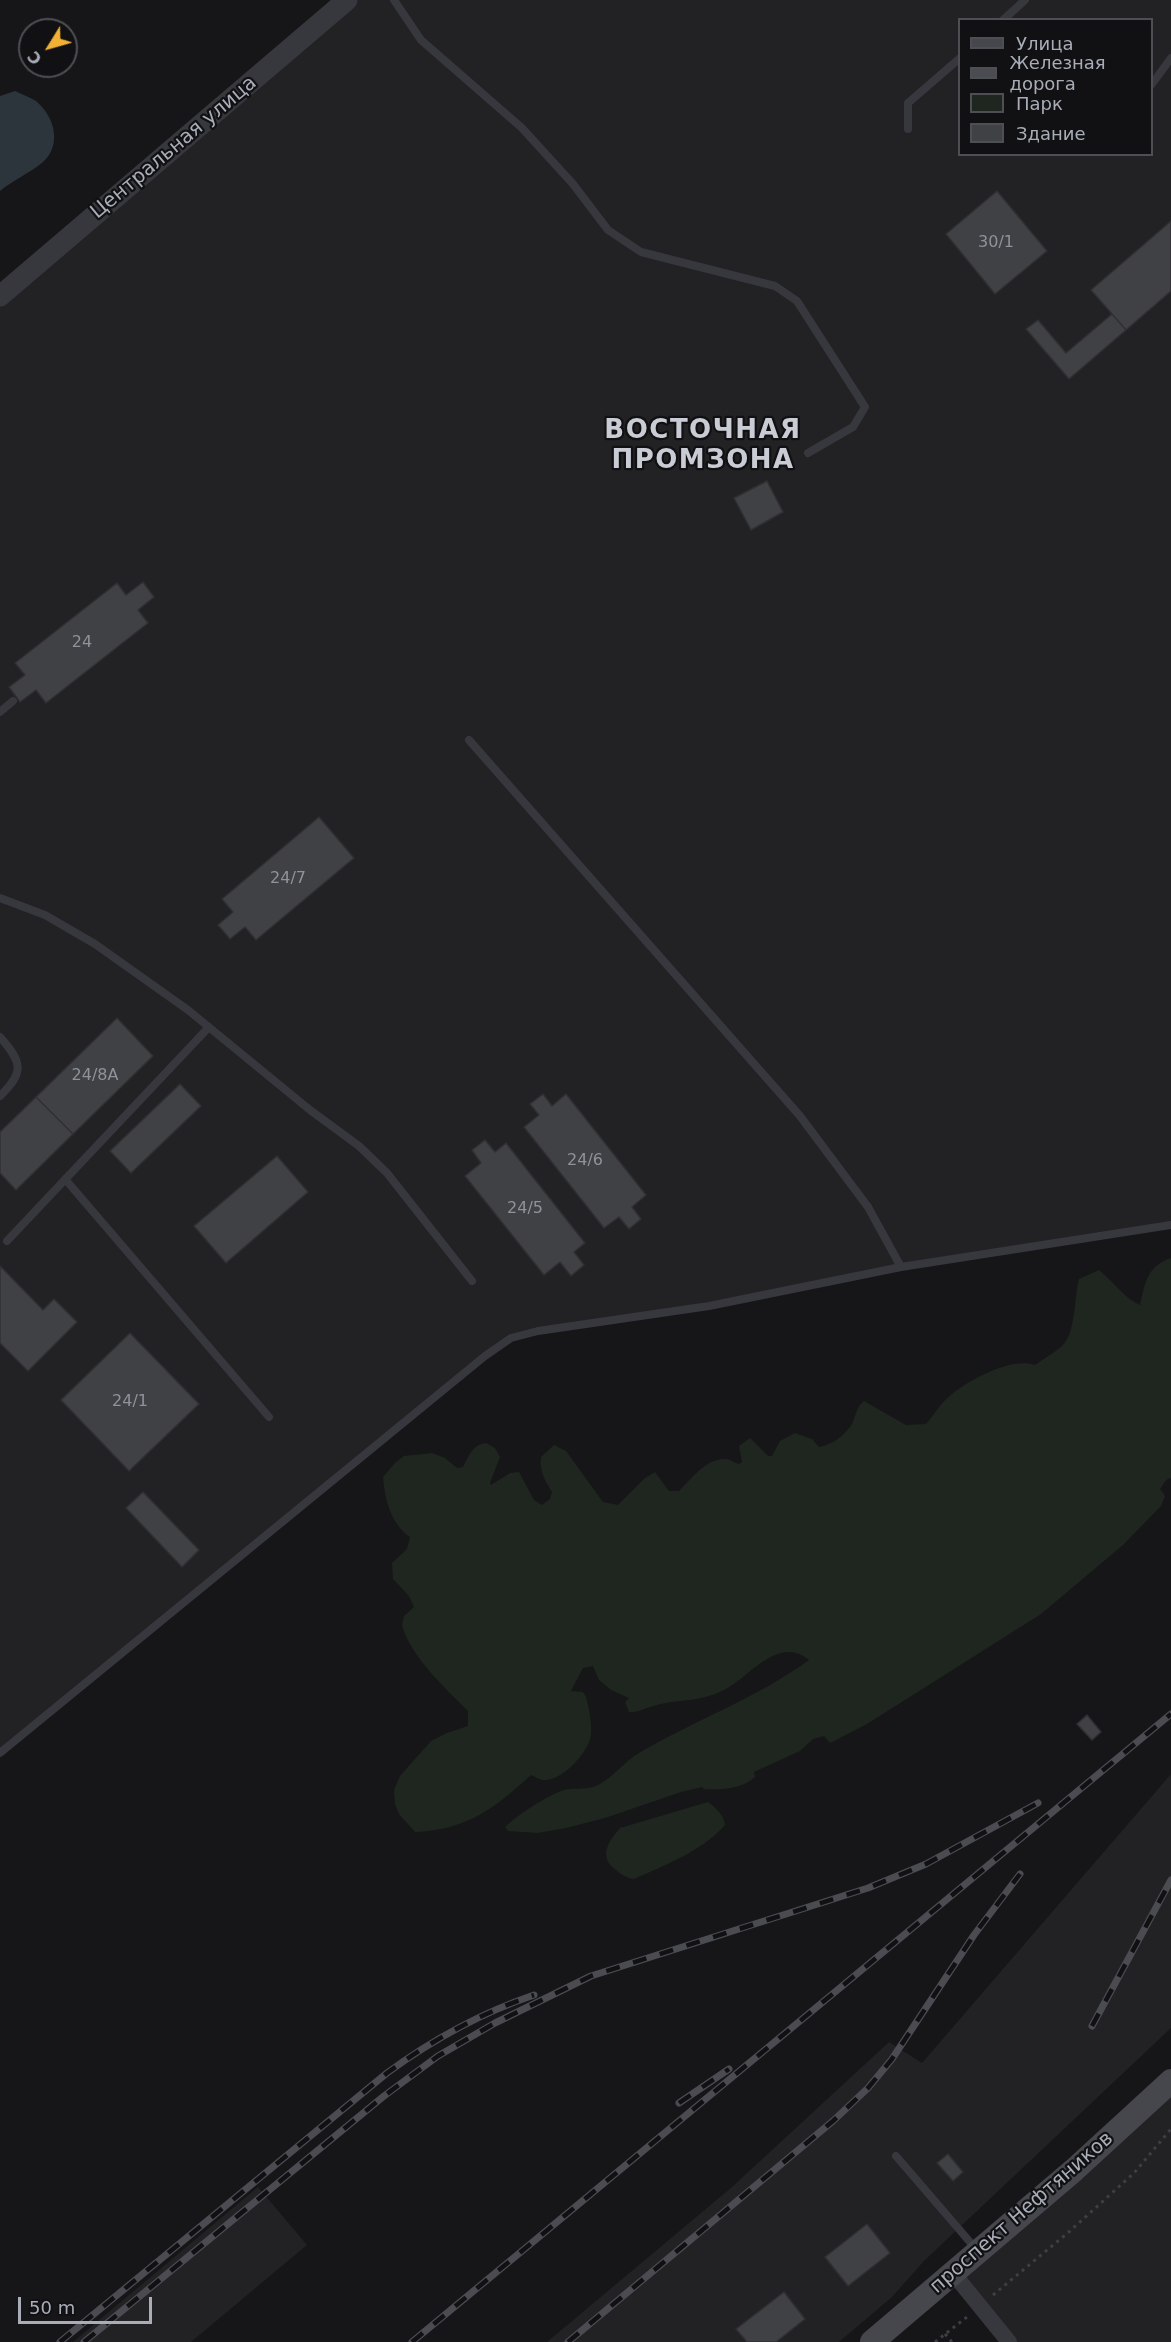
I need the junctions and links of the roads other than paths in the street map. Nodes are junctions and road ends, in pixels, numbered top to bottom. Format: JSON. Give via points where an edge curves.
{"nodes":[{"id":1,"x":347,"y":0,"type":"edge"},
{"id":2,"x":394,"y":0,"type":"edge"},
{"id":3,"x":1025,"y":0,"type":"edge"},
{"id":4,"x":1005,"y":18,"type":"edge"},
{"id":5,"x":1171,"y":58,"type":"edge"},
{"id":6,"x":958,"y":59,"type":"edge"},
{"id":7,"x":1153,"y":83,"type":"edge"},
{"id":8,"x":908,"y":129,"type":"dead end"},
{"id":9,"x":0,"y":296,"type":"edge"},
{"id":10,"x":808,"y":453,"type":"dead end"},
{"id":11,"x":14,"y":701,"type":"dead end"},
{"id":12,"x":0,"y":712,"type":"edge"},
{"id":13,"x":469,"y":740,"type":"dead end"},
{"id":14,"x":0,"y":898,"type":"edge"},
{"id":15,"x":209,"y":1027,"type":"junction"},
{"id":16,"x":0,"y":1037,"type":"edge"},
{"id":17,"x":0,"y":1096,"type":"edge"},
{"id":18,"x":65,"y":1179,"type":"junction"},
{"id":19,"x":1171,"y":1225,"type":"edge"},
{"id":20,"x":7,"y":1241,"type":"dead end"},
{"id":21,"x":901,"y":1267,"type":"junction"},
{"id":22,"x":472,"y":1281,"type":"dead end"},
{"id":23,"x":269,"y":1416,"type":"dead end"},
{"id":24,"x":0,"y":1753,"type":"edge"},
{"id":25,"x":1171,"y":2081,"type":"edge"},
{"id":26,"x":896,"y":2156,"type":"dead end"},
{"id":27,"x":979,"y":2251,"type":"junction"},
{"id":28,"x":953,"y":2273,"type":"junction"},
{"id":29,"x":872,"y":2342,"type":"edge"},
{"id":30,"x":1010,"y":2342,"type":"edge"}],
"edges":[{"from":1,"to":9,"type":"street","name":"Центральная улица"},
{"from":2,"to":10,"type":"lane","via":[[422,40],[522,128],[573,183],[608,230],[641,252],[775,286],[797,301],[865,407],[853,427]]},
{"from":3,"to":4,"type":"lane"},
{"from":5,"to":7,"type":"lane"},
{"from":6,"to":8,"type":"lane","via":[[908,103]]},
{"from":11,"to":12,"type":"lane"},
{"from":13,"to":21,"type":"lane","via":[[800,1116],[868,1207]]},
{"from":14,"to":15,"type":"lane","via":[[45,915],[95,944]]},
{"from":15,"to":18,"type":"lane"},
{"from":15,"to":22,"type":"lane","via":[[376,1161]]},
{"from":16,"to":17,"type":"lane","via":[[18,1060],[13,1083]]},
{"from":18,"to":20,"type":"lane"},
{"from":18,"to":23,"type":"lane"},
{"from":19,"to":21,"type":"lane"},
{"from":21,"to":24,"type":"lane","via":[[709,1306],[511,1338],[484,1356]]},
{"from":25,"to":27,"type":"main road","name":"проспект Нефтяников"},
{"from":26,"to":27,"type":"lane"},
{"from":27,"to":28,"type":"main road","name":"проспект Нефтяников"},
{"from":28,"to":29,"type":"main road","name":"проспект Нефтяников"},
{"from":28,"to":30,"type":"street"}]}
